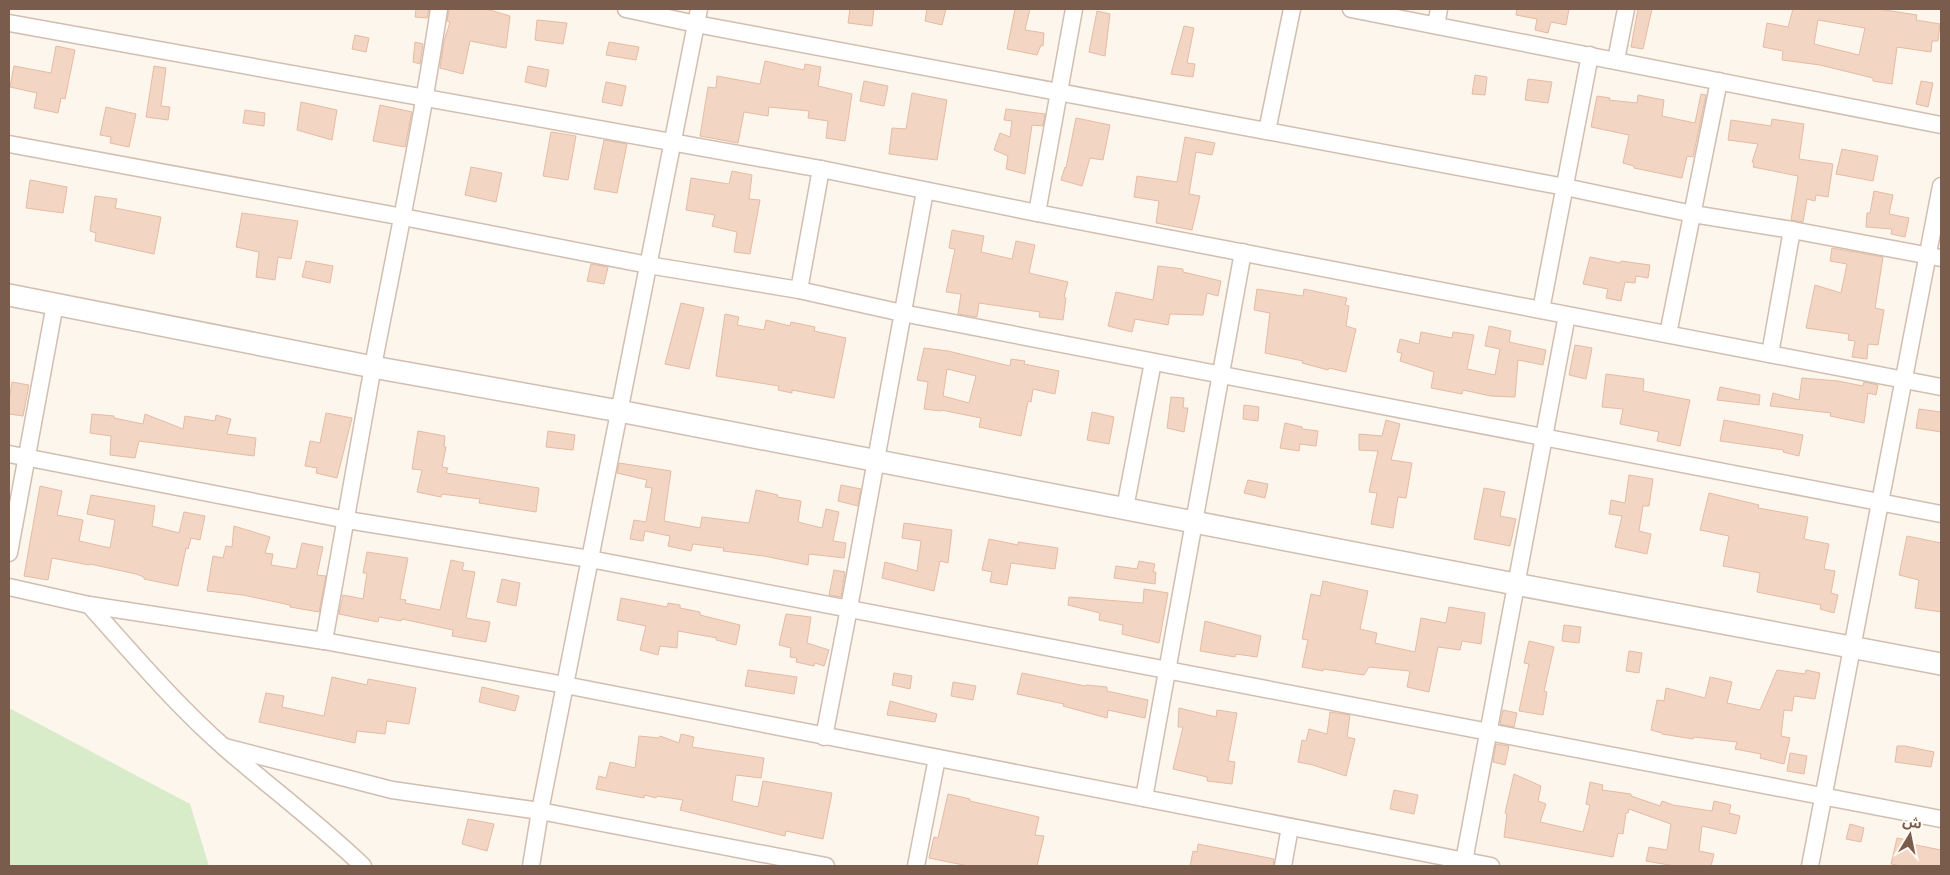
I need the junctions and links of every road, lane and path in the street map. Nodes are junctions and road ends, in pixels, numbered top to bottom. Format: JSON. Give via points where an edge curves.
{"nodes":[{"id":1,"x":439,"y":9,"type":"edge"},
{"id":2,"x":626,"y":9,"type":"edge"},
{"id":3,"x":1074,"y":9,"type":"edge"},
{"id":4,"x":1292,"y":9,"type":"edge"},
{"id":5,"x":1351,"y":9,"type":"edge"},
{"id":6,"x":1439,"y":9,"type":"edge"},
{"id":7,"x":1626,"y":9,"type":"edge"},
{"id":8,"x":697,"y":16,"type":"edge"},
{"id":9,"x":9,"y":22,"type":"edge"},
{"id":10,"x":1436,"y":25,"type":"junction"},
{"id":11,"x":1590,"y":55,"type":"junction"},
{"id":12,"x":1616,"y":60,"type":"junction"},
{"id":13,"x":1719,"y":81,"type":"junction"},
{"id":14,"x":1060,"y":92,"type":"junction"},
{"id":15,"x":426,"y":98,"type":"junction"},
{"id":16,"x":1941,"y":125,"type":"edge"},
{"id":17,"x":1267,"y":131,"type":"junction"},
{"id":18,"x":673,"y":143,"type":"junction"},
{"id":19,"x":9,"y":144,"type":"edge"},
{"id":20,"x":821,"y":170,"type":"junction"},
{"id":21,"x":1941,"y":186,"type":"edge"},
{"id":22,"x":1565,"y":187,"type":"junction"},
{"id":23,"x":925,"y":190,"type":"junction"},
{"id":24,"x":1037,"y":213,"type":"junction"},
{"id":25,"x":1693,"y":214,"type":"junction"},
{"id":26,"x":403,"y":217,"type":"junction"},
{"id":27,"x":1792,"y":230,"type":"junction"},
{"id":28,"x":1242,"y":252,"type":"junction"},
{"id":29,"x":1934,"y":257,"type":"edge"},
{"id":30,"x":648,"y":265,"type":"junction"},
{"id":31,"x":799,"y":290,"type":"junction"},
{"id":32,"x":9,"y":295,"type":"edge"},
{"id":33,"x":55,"y":304,"type":"junction"},
{"id":34,"x":1541,"y":310,"type":"junction"},
{"id":35,"x":902,"y":313,"type":"junction"},
{"id":36,"x":1567,"y":315,"type":"junction"},
{"id":37,"x":1668,"y":334,"type":"junction"},
{"id":38,"x":1770,"y":354,"type":"junction"},
{"id":39,"x":1153,"y":362,"type":"junction"},
{"id":40,"x":373,"y":367,"type":"junction"},
{"id":41,"x":1220,"y":375,"type":"junction"},
{"id":42,"x":1904,"y":379,"type":"junction"},
{"id":43,"x":1941,"y":387,"type":"edge"},
{"id":44,"x":619,"y":411,"type":"junction"},
{"id":45,"x":1544,"y":437,"type":"junction"},
{"id":46,"x":9,"y":454,"type":"edge"},
{"id":47,"x":26,"y":457,"type":"junction"},
{"id":48,"x":875,"y":460,"type":"junction"},
{"id":49,"x":1880,"y":502,"type":"junction"},
{"id":50,"x":1125,"y":508,"type":"junction"},
{"id":51,"x":1941,"y":514,"type":"edge"},
{"id":52,"x":347,"y":520,"type":"junction"},
{"id":53,"x":1194,"y":521,"type":"junction"},
{"id":54,"x":9,"y":553,"type":"edge"},
{"id":55,"x":590,"y":559,"type":"junction"},
{"id":56,"x":1515,"y":584,"type":"junction"},
{"id":57,"x":9,"y":587,"type":"edge"},
{"id":58,"x":89,"y":605,"type":"junction"},
{"id":59,"x":849,"y":608,"type":"junction"},
{"id":60,"x":324,"y":641,"type":"junction"},
{"id":61,"x":1852,"y":646,"type":"junction"},
{"id":62,"x":1941,"y":664,"type":"edge"},
{"id":63,"x":1167,"y":670,"type":"junction"},
{"id":64,"x":565,"y":685,"type":"junction"},
{"id":65,"x":1488,"y":732,"type":"junction"},
{"id":66,"x":824,"y":737,"type":"junction"},
{"id":67,"x":225,"y":748,"type":"junction"},
{"id":68,"x":937,"y":758,"type":"junction"},
{"id":69,"x":1824,"y":796,"type":"junction"},
{"id":70,"x":1144,"y":798,"type":"junction"},
{"id":71,"x":540,"y":811,"type":"junction"},
{"id":72,"x":1941,"y":819,"type":"edge"},
{"id":73,"x":1290,"y":827,"type":"junction"},
{"id":74,"x":1434,"y":861,"type":"edge"},
{"id":75,"x":1464,"y":861,"type":"junction"},
{"id":76,"x":363,"y":866,"type":"edge"},
{"id":77,"x":532,"y":866,"type":"edge"},
{"id":78,"x":826,"y":866,"type":"edge"},
{"id":79,"x":916,"y":866,"type":"edge"},
{"id":80,"x":1283,"y":866,"type":"edge"},
{"id":81,"x":1491,"y":866,"type":"edge"},
{"id":82,"x":1810,"y":866,"type":"edge"}],
"edges":[{"from":1,"to":15,"type":"street"},
{"from":2,"to":8,"type":"street"},
{"from":3,"to":14,"type":"street"},
{"from":4,"to":17,"type":"street"},
{"from":5,"to":10,"type":"street"},
{"from":6,"to":10,"type":"street"},
{"from":7,"to":12,"type":"street"},
{"from":8,"to":14,"type":"street"},
{"from":8,"to":18,"type":"street"},
{"from":9,"to":15,"type":"street"},
{"from":10,"to":11,"type":"street"},
{"from":11,"to":12,"type":"street"},
{"from":11,"to":22,"type":"street"},
{"from":12,"to":13,"type":"street"},
{"from":13,"to":16,"type":"street"},
{"from":13,"to":25,"type":"street"},
{"from":14,"to":17,"type":"street"},
{"from":14,"to":24,"type":"street"},
{"from":15,"to":18,"type":"street"},
{"from":15,"to":26,"type":"street"},
{"from":17,"to":22,"type":"street"},
{"from":18,"to":20,"type":"street"},
{"from":18,"to":30,"type":"street"},
{"from":19,"to":26,"type":"street"},
{"from":20,"to":23,"type":"street"},
{"from":20,"to":31,"type":"street"},
{"from":21,"to":29,"type":"street"},
{"from":22,"to":25,"type":"street"},
{"from":22,"to":34,"type":"street"},
{"from":23,"to":24,"type":"street"},
{"from":23,"to":35,"type":"street"},
{"from":24,"to":28,"type":"street"},
{"from":25,"to":27,"type":"street"},
{"from":25,"to":37,"type":"street"},
{"from":26,"to":30,"type":"street"},
{"from":26,"to":40,"type":"street"},
{"from":27,"to":29,"type":"street"},
{"from":27,"to":38,"type":"street"},
{"from":28,"to":34,"type":"street"},
{"from":28,"to":41,"type":"street"},
{"from":29,"to":42,"type":"street"},
{"from":30,"to":31,"type":"street"},
{"from":30,"to":44,"type":"street"},
{"from":31,"to":35,"type":"street"},
{"from":32,"to":33,"type":"street"},
{"from":33,"to":40,"type":"street"},
{"from":33,"to":47,"type":"street"},
{"from":34,"to":36,"type":"street"},
{"from":35,"to":39,"type":"street"},
{"from":35,"to":48,"type":"street"},
{"from":36,"to":37,"type":"street"},
{"from":36,"to":45,"type":"street"},
{"from":37,"to":38,"type":"street"},
{"from":38,"to":42,"type":"street"},
{"from":39,"to":41,"type":"street"},
{"from":39,"to":50,"type":"street"},
{"from":40,"to":44,"type":"street"},
{"from":40,"to":52,"type":"street"},
{"from":41,"to":45,"type":"street"},
{"from":41,"to":53,"type":"street"},
{"from":42,"to":43,"type":"street"},
{"from":42,"to":49,"type":"street"},
{"from":44,"to":48,"type":"street"},
{"from":44,"to":55,"type":"street"},
{"from":45,"to":49,"type":"street"},
{"from":45,"to":56,"type":"street"},
{"from":46,"to":47,"type":"street"},
{"from":47,"to":52,"type":"street"},
{"from":47,"to":54,"type":"street"},
{"from":48,"to":50,"type":"street"},
{"from":48,"to":59,"type":"street"},
{"from":49,"to":51,"type":"street"},
{"from":49,"to":61,"type":"street"},
{"from":50,"to":53,"type":"street"},
{"from":52,"to":55,"type":"street"},
{"from":52,"to":60,"type":"street"},
{"from":53,"to":56,"type":"street"},
{"from":53,"to":63,"type":"street"},
{"from":55,"to":59,"type":"street"},
{"from":55,"to":64,"type":"street"},
{"from":56,"to":61,"type":"street"},
{"from":56,"to":65,"type":"street"},
{"from":57,"to":58,"type":"street"},
{"from":58,"to":60,"type":"street"},
{"from":58,"to":67,"type":"street","via":[[178,704]]},
{"from":59,"to":63,"type":"street"},
{"from":59,"to":66,"type":"street"},
{"from":60,"to":64,"type":"street"},
{"from":61,"to":62,"type":"street"},
{"from":61,"to":69,"type":"street"},
{"from":63,"to":65,"type":"street"},
{"from":63,"to":70,"type":"street"},
{"from":64,"to":66,"type":"street"},
{"from":64,"to":71,"type":"street"},
{"from":65,"to":69,"type":"street"},
{"from":65,"to":75,"type":"street"},
{"from":66,"to":68,"type":"street"},
{"from":67,"to":71,"type":"street","via":[[392,790]]},
{"from":67,"to":76,"type":"street"},
{"from":68,"to":70,"type":"street"},
{"from":68,"to":79,"type":"street"},
{"from":69,"to":72,"type":"street"},
{"from":69,"to":82,"type":"street"},
{"from":70,"to":73,"type":"street"},
{"from":71,"to":77,"type":"street"},
{"from":71,"to":78,"type":"street"},
{"from":73,"to":74,"type":"street"},
{"from":73,"to":80,"type":"street"},
{"from":74,"to":75,"type":"street"},
{"from":75,"to":81,"type":"street"}]}
